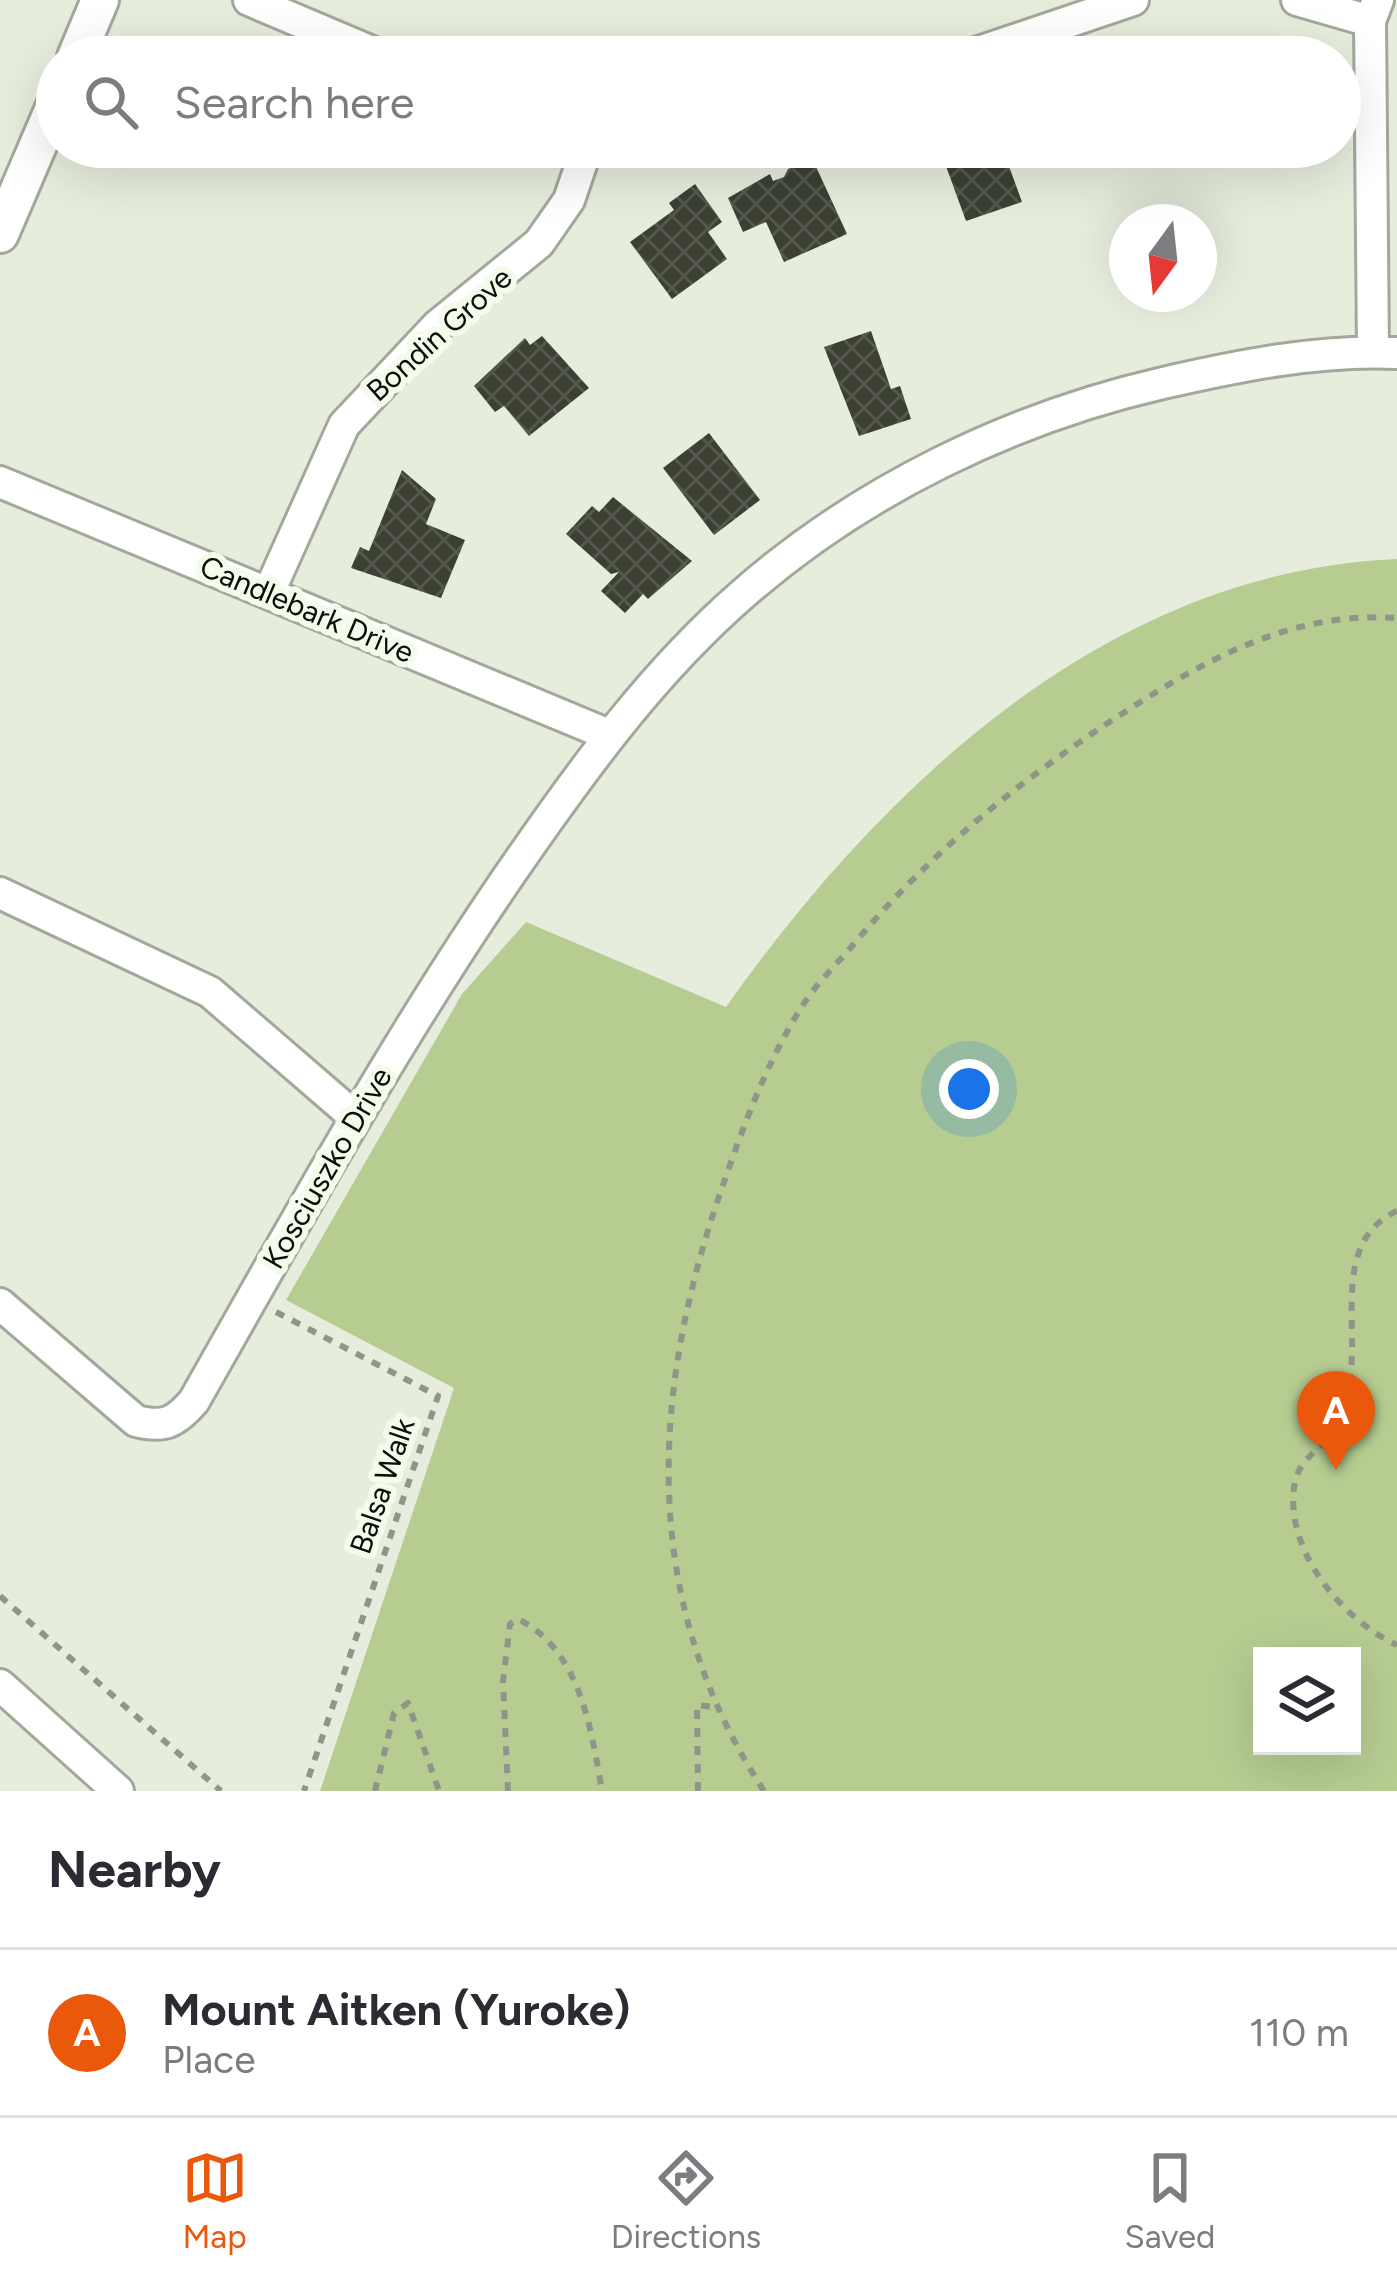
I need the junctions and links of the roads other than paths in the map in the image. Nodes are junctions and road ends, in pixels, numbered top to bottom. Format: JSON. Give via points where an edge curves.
{"nodes":[{"id":1,"x":100,"y":0,"type":"edge"},
{"id":2,"x":249,"y":0,"type":"edge"},
{"id":3,"x":1133,"y":0,"type":"edge"},
{"id":4,"x":1297,"y":0,"type":"edge"},
{"id":5,"x":1374,"y":11,"type":"edge"},
{"id":6,"x":85,"y":36,"type":"edge"},
{"id":7,"x":334,"y":36,"type":"edge"},
{"id":8,"x":1026,"y":36,"type":"edge"},
{"id":9,"x":36,"y":150,"type":"edge"},
{"id":10,"x":579,"y":168,"type":"edge"},
{"id":11,"x":0,"y":234,"type":"edge"},
{"id":12,"x":1385,"y":352,"type":"edge"},
{"id":13,"x":2,"y":481,"type":"edge"},
{"id":14,"x":269,"y":592,"type":"junction"},
{"id":15,"x":609,"y":735,"type":"junction"},
{"id":16,"x":0,"y":893,"type":"edge"},
{"id":17,"x":356,"y":1118,"type":"junction"},
{"id":18,"x":0,"y":1304,"type":"edge"},
{"id":19,"x":0,"y":1685,"type":"edge"},
{"id":20,"x":118,"y":1791,"type":"edge"}],
"edges":[{"from":1,"to":6,"type":"street"},
{"from":2,"to":7,"type":"street"},
{"from":3,"to":8,"type":"street"},
{"from":4,"to":5,"type":"street"},
{"from":5,"to":12,"type":"street"},
{"from":9,"to":11,"type":"street"},
{"from":10,"to":14,"type":"street","name":"Bondin Grove","via":[[538,243],[437,326],[344,425]]},
{"from":12,"to":15,"type":"street","name":"Kosciuszko Drive","via":[[1199,375],[1103,397],[898,484],[745,592]]},
{"from":13,"to":14,"type":"street","name":"Candlebark Drive"},
{"from":14,"to":15,"type":"street","name":"Candlebark Drive"},
{"from":15,"to":17,"type":"street","name":"Kosciuszko Drive","via":[[438,978]]},
{"from":16,"to":17,"type":"street","via":[[210,992]]},
{"from":17,"to":18,"type":"street","name":"Kosciuszko Drive","via":[[178,1420],[136,1421]]},
{"from":19,"to":20,"type":"street"}]}
